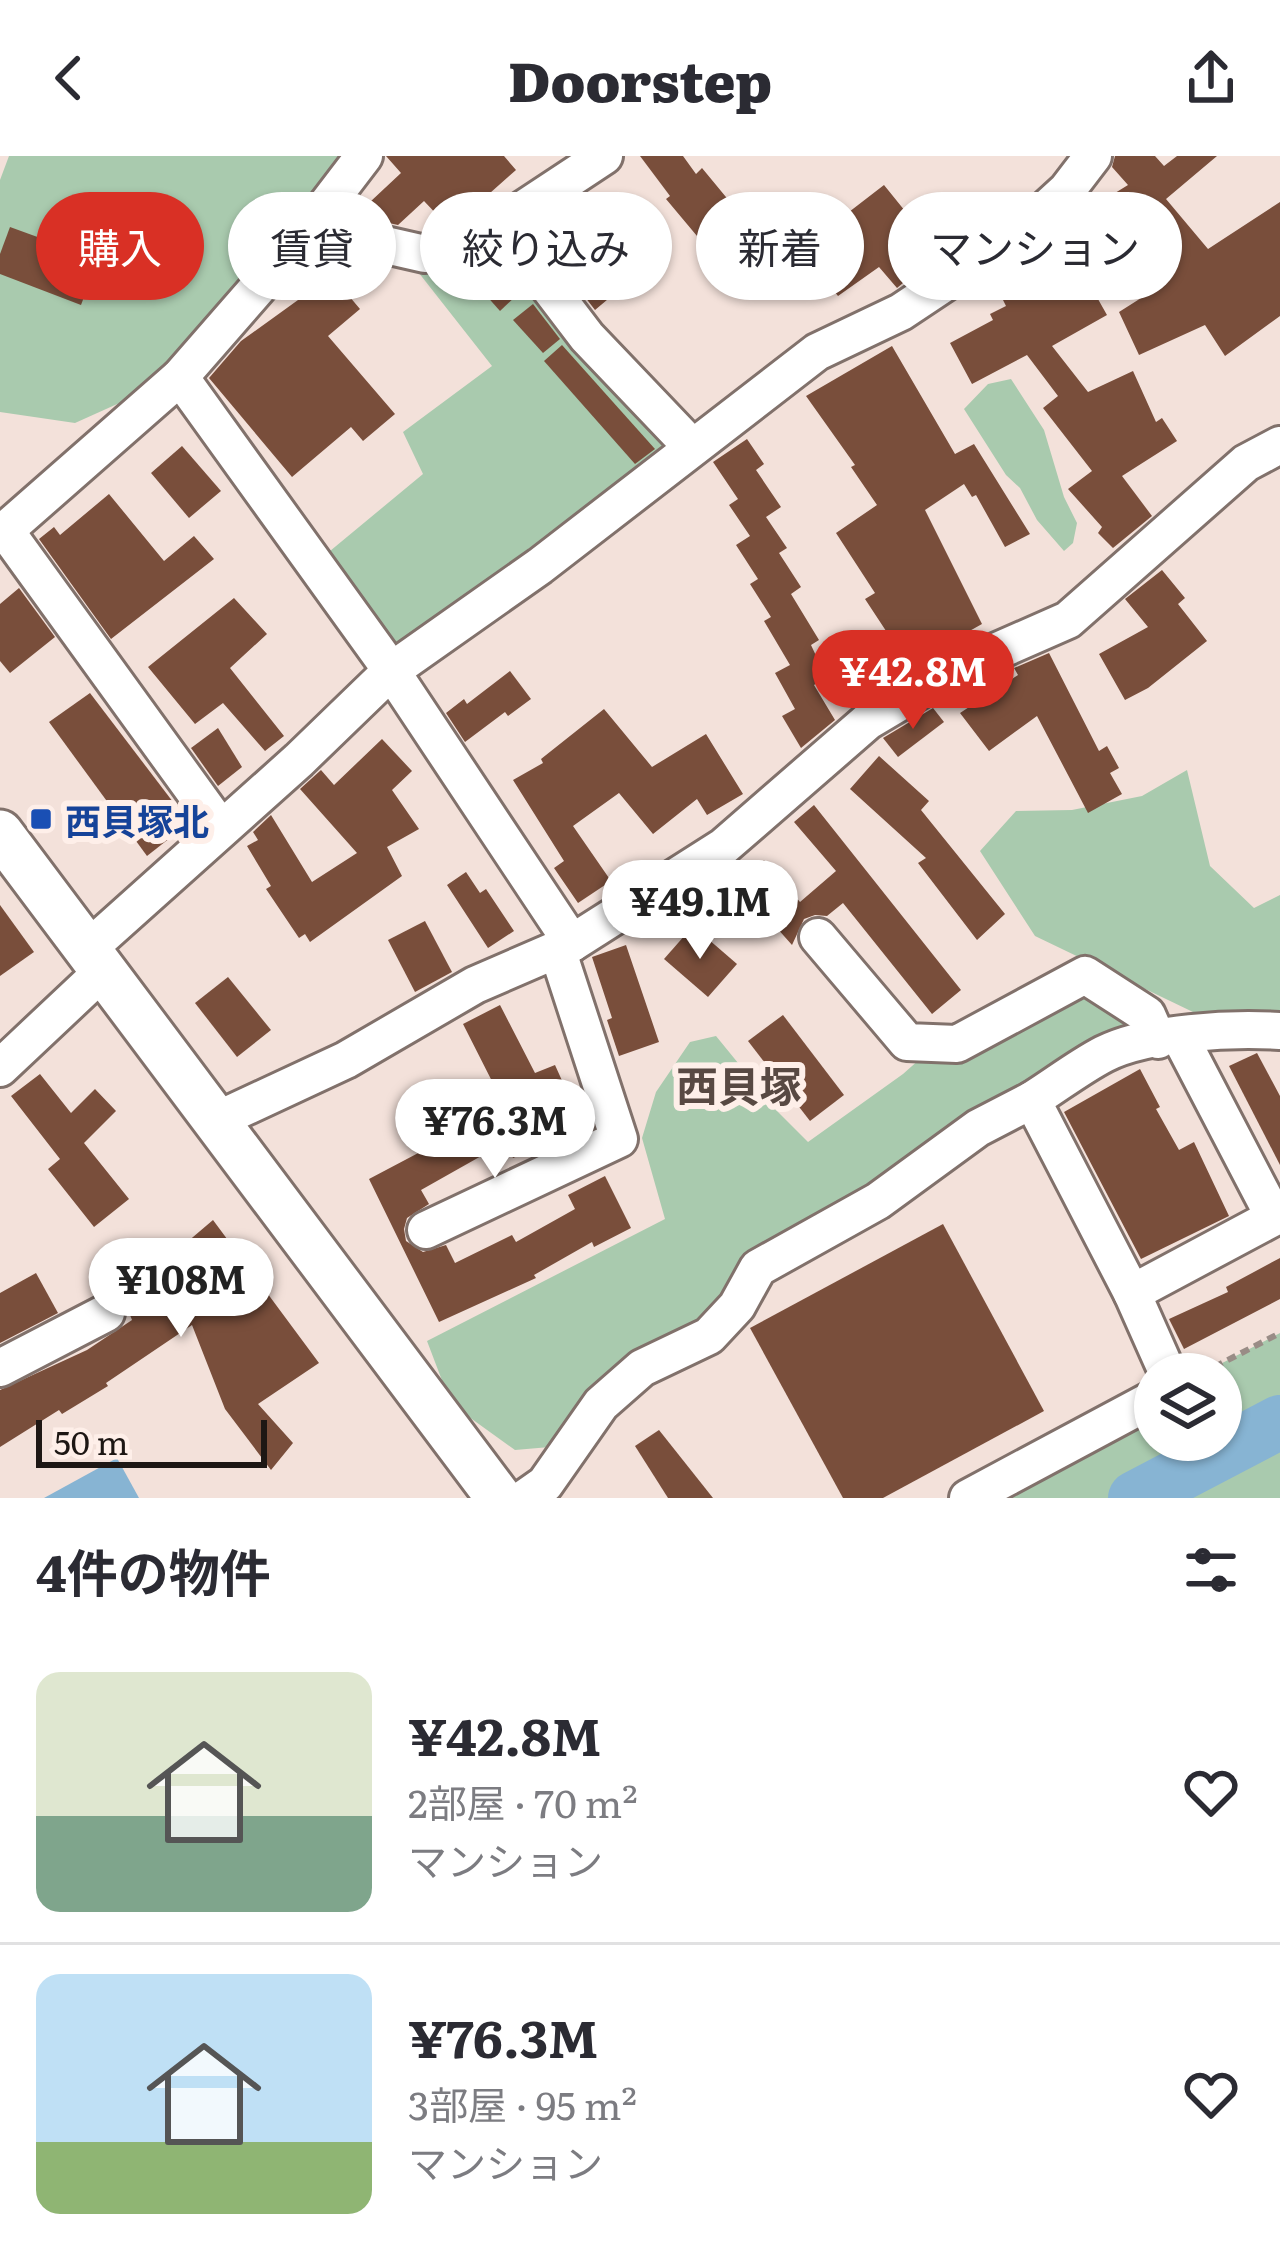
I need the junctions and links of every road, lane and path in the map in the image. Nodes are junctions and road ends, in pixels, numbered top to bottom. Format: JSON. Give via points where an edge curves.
{"nodes":[{"id":1,"x":364,"y":156,"type":"edge"},
{"id":2,"x":604,"y":156,"type":"edge"},
{"id":3,"x":1093,"y":156,"type":"edge"},
{"id":4,"x":337,"y":192,"type":"edge"},
{"id":5,"x":549,"y":192,"type":"edge"},
{"id":6,"x":247,"y":300,"type":"edge"},
{"id":7,"x":559,"y":300,"type":"edge"},
{"id":8,"x":180,"y":377,"type":"junction"},
{"id":9,"x":1280,"y":445,"type":"edge"},
{"id":10,"x":691,"y":446,"type":"junction"},
{"id":11,"x":3,"y":533,"type":"edge"},
{"id":12,"x":391,"y":671,"type":"junction"},
{"id":13,"x":220,"y":827,"type":"junction"},
{"id":14,"x":0,"y":833,"type":"edge"},
{"id":15,"x":818,"y":937,"type":"dead end"},
{"id":16,"x":564,"y":946,"type":"junction"},
{"id":17,"x":96,"y":959,"type":"junction"},
{"id":18,"x":1280,"y":1031,"type":"edge"},
{"id":19,"x":1169,"y":1038,"type":"junction"},
{"id":20,"x":0,"y":1068,"type":"edge"},
{"id":21,"x":1032,"y":1100,"type":"junction"},
{"id":22,"x":217,"y":1120,"type":"junction"},
{"id":23,"x":1277,"y":1215,"type":"edge"},
{"id":24,"x":426,"y":1230,"type":"dead end"},
{"id":25,"x":1132,"y":1293,"type":"junction"},
{"id":26,"x":106,"y":1313,"type":"dead end"},
{"id":27,"x":1280,"y":1333,"type":"edge"},
{"id":28,"x":1159,"y":1353,"type":"edge"},
{"id":29,"x":1241,"y":1353,"type":"edge"},
{"id":30,"x":0,"y":1368,"type":"edge"},
{"id":31,"x":1134,"y":1409,"type":"edge"},
{"id":32,"x":499,"y":1498,"type":"edge"},
{"id":33,"x":525,"y":1498,"type":"edge"},
{"id":34,"x":968,"y":1498,"type":"edge"}],
"edges":[{"from":1,"to":4,"type":"street"},
{"from":2,"to":5,"type":"street"},
{"from":3,"to":10,"type":"street","via":[[1021,232],[901,312],[817,352]]},
{"from":6,"to":8,"type":"street"},
{"from":7,"to":10,"type":"street"},
{"from":8,"to":11,"type":"street"},
{"from":8,"to":12,"type":"street"},
{"from":9,"to":16,"type":"street","via":[[1246,464],[1068,620],[952,670],[868,722],[723,847]]},
{"from":10,"to":12,"type":"street"},
{"from":11,"to":13,"type":"street"},
{"from":12,"to":13,"type":"street"},
{"from":12,"to":16,"type":"street"},
{"from":13,"to":17,"type":"street"},
{"from":14,"to":17,"type":"street"},
{"from":15,"to":19,"type":"street","via":[[907,1042],[957,1044],[1085,975]]},
{"from":16,"to":22,"type":"street"},
{"from":16,"to":24,"type":"street","via":[[619,1138]]},
{"from":17,"to":20,"type":"street"},
{"from":17,"to":22,"type":"street"},
{"from":18,"to":19,"type":"street"},
{"from":19,"to":21,"type":"street","via":[[1107,1052]]},
{"from":19,"to":23,"type":"street"},
{"from":21,"to":25,"type":"street"},
{"from":21,"to":33,"type":"street","via":[[758,1268],[709,1336],[641,1368]]},
{"from":22,"to":32,"type":"street"},
{"from":23,"to":25,"type":"street"},
{"from":25,"to":28,"type":"street"},
{"from":26,"to":30,"type":"street"},
{"from":27,"to":29,"type":"path"},
{"from":31,"to":34,"type":"street"}]}
